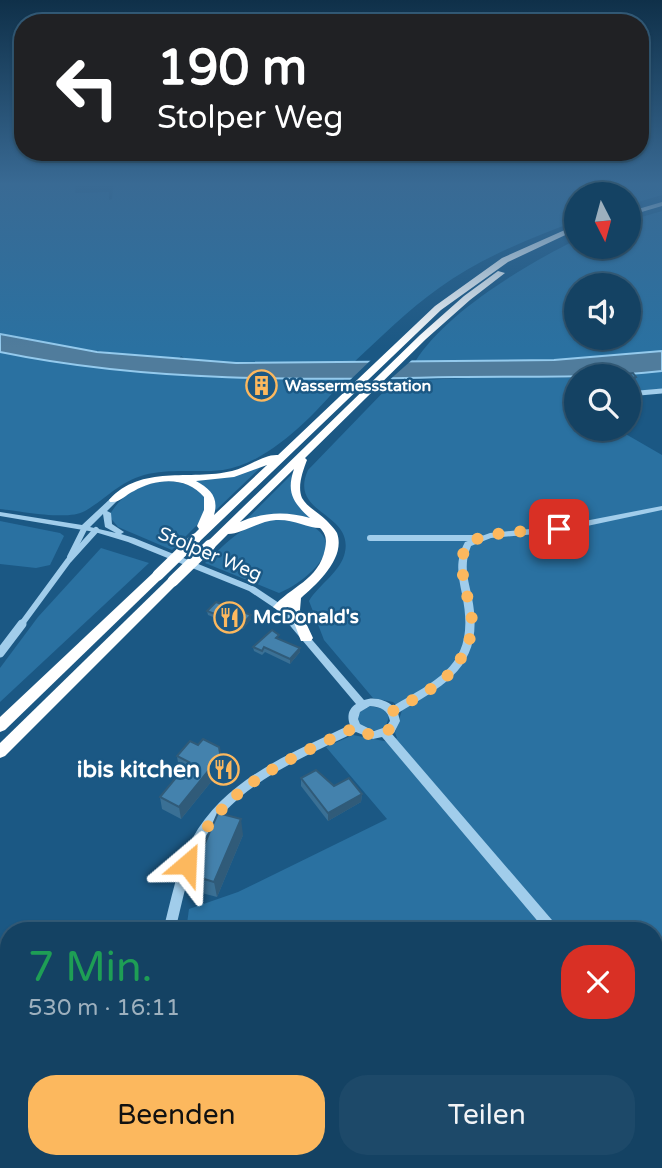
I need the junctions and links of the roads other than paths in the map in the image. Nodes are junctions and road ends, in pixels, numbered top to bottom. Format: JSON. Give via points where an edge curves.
{"nodes":[{"id":1,"x":547,"y":240,"type":"edge"},
{"id":2,"x":562,"y":240,"type":"edge"},
{"id":3,"x":662,"y":391,"type":"edge"},
{"id":4,"x":641,"y":393,"type":"edge"},
{"id":5,"x":290,"y":449,"type":"junction"},
{"id":6,"x":305,"y":453,"type":"junction"},
{"id":7,"x":164,"y":477,"type":"junction"},
{"id":8,"x":114,"y":500,"type":"junction"},
{"id":9,"x":662,"y":509,"type":"edge"},
{"id":10,"x":107,"y":513,"type":"junction"},
{"id":11,"x":0,"y":514,"type":"edge"},
{"id":12,"x":85,"y":527,"type":"junction"},
{"id":13,"x":96,"y":530,"type":"junction"},
{"id":14,"x":370,"y":538,"type":"dead end"},
{"id":15,"x":481,"y":538,"type":"junction"},
{"id":16,"x":195,"y":539,"type":"junction"},
{"id":17,"x":333,"y":539,"type":"junction"},
{"id":18,"x":131,"y":540,"type":"junction"},
{"id":19,"x":213,"y":542,"type":"junction"},
{"id":20,"x":68,"y":561,"type":"junction"},
{"id":21,"x":318,"y":572,"type":"junction"},
{"id":22,"x":295,"y":597,"type":"junction"},
{"id":23,"x":276,"y":604,"type":"junction"},
{"id":24,"x":306,"y":638,"type":"junction"},
{"id":25,"x":0,"y":653,"type":"edge"},
{"id":26,"x":362,"y":704,"type":"junction"},
{"id":27,"x":393,"y":711,"type":"junction"},
{"id":28,"x":0,"y":726,"type":"edge"},
{"id":29,"x":356,"y":727,"type":"junction"},
{"id":30,"x":386,"y":733,"type":"junction"},
{"id":31,"x":0,"y":752,"type":"edge"},
{"id":32,"x":171,"y":922,"type":"edge"},
{"id":33,"x":546,"y":922,"type":"edge"}],
"edges":[{"from":1,"to":5,"type":"highway","via":[[477,279],[393,349]]},
{"from":2,"to":6,"type":"highway","via":[[488,282],[407,352]]},
{"from":3,"to":4,"type":"street"},
{"from":5,"to":7,"type":"highway","via":[[227,476]]},
{"from":5,"to":16,"type":"highway"},
{"from":6,"to":17,"type":"highway","via":[[294,492]]},
{"from":6,"to":19,"type":"highway"},
{"from":7,"to":8,"type":"highway","via":[[131,486]]},
{"from":7,"to":16,"type":"highway","via":[[197,484],[209,495],[211,512]]},
{"from":8,"to":10,"type":"street"},
{"from":8,"to":12,"type":"street"},
{"from":9,"to":15,"type":"street"},
{"from":10,"to":13,"type":"street"},
{"from":10,"to":18,"type":"street","via":[[108,525]]},
{"from":11,"to":12,"type":"street","name":"Stolper Weg"},
{"from":12,"to":13,"type":"street","name":"Stolper Weg"},
{"from":12,"to":20,"type":"street"},
{"from":13,"to":18,"type":"street","name":"Stolper Weg"},
{"from":13,"to":20,"type":"street"},
{"from":14,"to":15,"type":"street"},
{"from":15,"to":27,"type":"street","via":[[468,544],[462,558],[472,623],[463,656],[442,680]]},
{"from":16,"to":28,"type":"highway","bridge":true},
{"from":17,"to":19,"type":"highway","via":[[314,524],[281,515],[251,521]]},
{"from":17,"to":21,"type":"highway","via":[[328,560]]},
{"from":18,"to":23,"type":"street","name":"Stolper Weg","via":[[252,589]]},
{"from":19,"to":31,"type":"highway","bridge":true},
{"from":20,"to":25,"type":"street"},
{"from":21,"to":22,"type":"highway"},
{"from":21,"to":23,"type":"highway"},
{"from":22,"to":23,"type":"highway"},
{"from":22,"to":24,"type":"highway","via":[[294,610]]},
{"from":23,"to":24,"type":"street","name":"Stolper Weg"},
{"from":24,"to":26,"type":"street","name":"Stolper Weg"},
{"from":26,"to":27,"type":"street","via":[[383,703]]},
{"from":26,"to":29,"type":"street","via":[[353,714]]},
{"from":27,"to":30,"type":"street","via":[[394,725]]},
{"from":29,"to":30,"type":"street","via":[[366,734]]},
{"from":29,"to":32,"type":"street","via":[[270,770],[230,798],[197,841],[181,879]]},
{"from":30,"to":33,"type":"street"}]}
